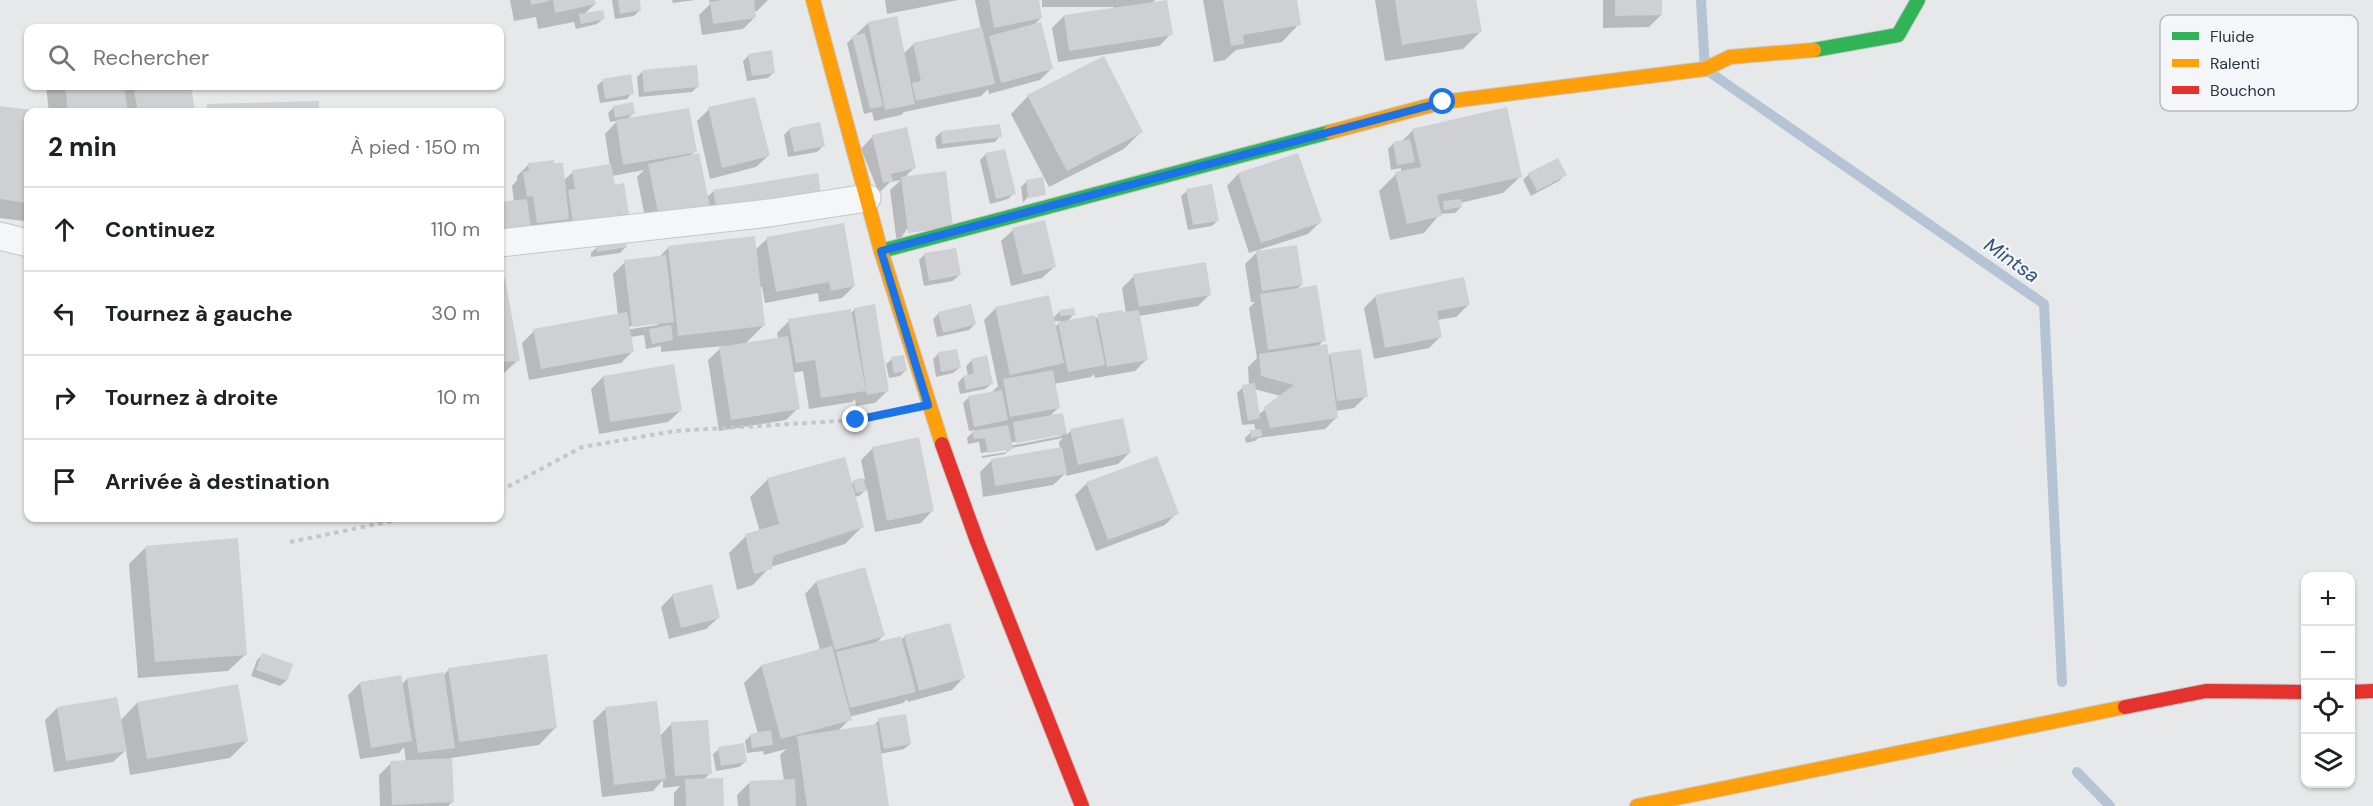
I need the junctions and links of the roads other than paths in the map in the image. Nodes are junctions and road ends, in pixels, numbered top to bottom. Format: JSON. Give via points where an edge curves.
{"nodes":[{"id":1,"x":813,"y":0,"type":"edge"},
{"id":2,"x":1918,"y":0,"type":"edge"},
{"id":3,"x":867,"y":198,"type":"junction"},
{"id":4,"x":0,"y":236,"type":"edge"},
{"id":5,"x":24,"y":242,"type":"edge"},
{"id":6,"x":504,"y":243,"type":"edge"},
{"id":7,"x":881,"y":251,"type":"junction"},
{"id":8,"x":2373,"y":691,"type":"edge"},
{"id":9,"x":2301,"y":692,"type":"edge"},
{"id":10,"x":2355,"y":692,"type":"edge"},
{"id":11,"x":1082,"y":806,"type":"edge"},
{"id":12,"x":1637,"y":806,"type":"edge"}],
"edges":[{"from":1,"to":3,"type":"street"},
{"from":2,"to":7,"type":"street","via":[[1898,35],[1822,49],[1730,57],[1705,69],[1443,102]]},
{"from":3,"to":6,"type":"street"},
{"from":3,"to":7,"type":"street"},
{"from":4,"to":5,"type":"street"},
{"from":7,"to":11,"type":"street","via":[[928,405],[977,541]]},
{"from":8,"to":10,"type":"street"},
{"from":9,"to":12,"type":"street","via":[[2206,691]]}]}
